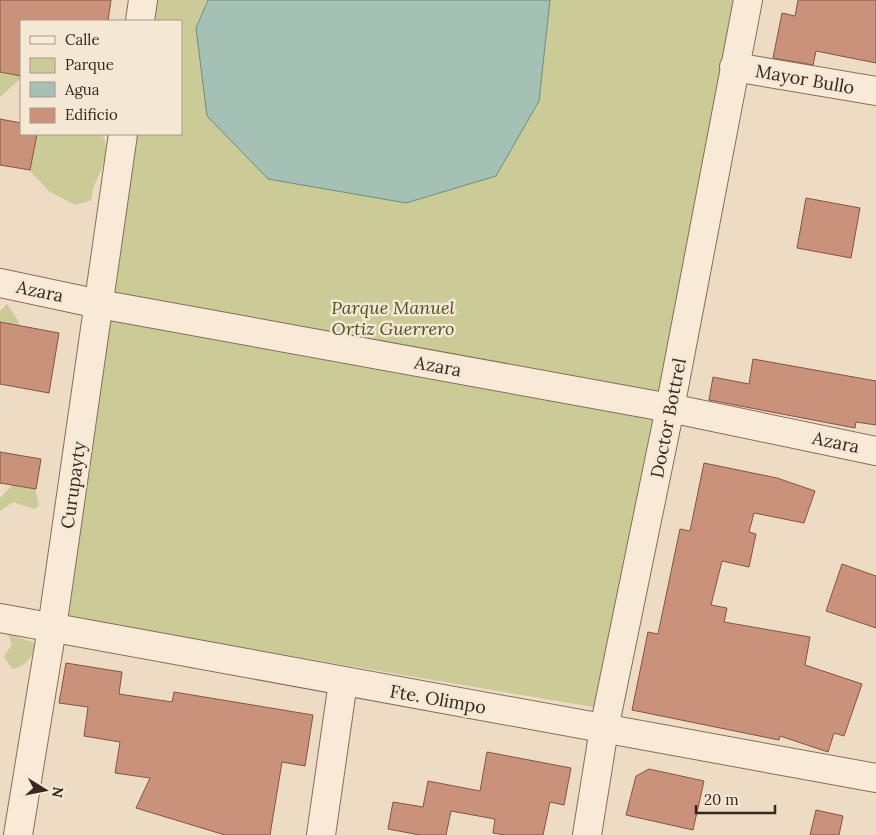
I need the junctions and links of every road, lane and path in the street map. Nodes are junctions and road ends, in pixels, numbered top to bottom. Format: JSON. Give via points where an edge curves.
{"nodes":[{"id":1,"x":143,"y":0,"type":"edge"},
{"id":2,"x":748,"y":0,"type":"edge"},
{"id":3,"x":140,"y":20,"type":"edge"},
{"id":4,"x":734,"y":67,"type":"junction"},
{"id":5,"x":876,"y":91,"type":"edge"},
{"id":6,"x":124,"y":135,"type":"edge"},
{"id":7,"x":0,"y":283,"type":"edge"},
{"id":8,"x":99,"y":304,"type":"junction"},
{"id":9,"x":670,"y":408,"type":"junction"},
{"id":10,"x":876,"y":451,"type":"edge"},
{"id":11,"x":0,"y":618,"type":"edge"},
{"id":12,"x":52,"y":628,"type":"junction"},
{"id":13,"x":343,"y":682,"type":"junction"},
{"id":14,"x":604,"y":729,"type":"junction"},
{"id":15,"x":876,"y":778,"type":"edge"},
{"id":16,"x":18,"y":835,"type":"edge"},
{"id":17,"x":321,"y":835,"type":"edge"},
{"id":18,"x":587,"y":835,"type":"edge"}],
"edges":[{"from":1,"to":3,"type":"street"},
{"from":2,"to":4,"type":"street","name":"Doctor Bottrel"},
{"from":4,"to":5,"type":"street","name":"Mayor Bullo"},
{"from":4,"to":9,"type":"street","name":"Doctor Bottrel"},
{"from":6,"to":8,"type":"street","name":"Curupayty"},
{"from":7,"to":8,"type":"street","name":"Azara"},
{"from":8,"to":9,"type":"street","name":"Azara"},
{"from":8,"to":12,"type":"street","name":"Curupayty"},
{"from":9,"to":10,"type":"street","name":"Azara"},
{"from":9,"to":14,"type":"street","name":"Doctor Bottrel"},
{"from":11,"to":12,"type":"street","name":"Fte. Olimpo"},
{"from":12,"to":13,"type":"street","name":"Fte. Olimpo"},
{"from":12,"to":16,"type":"street","name":"Curupayty"},
{"from":13,"to":14,"type":"street","name":"Fte. Olimpo"},
{"from":13,"to":17,"type":"street"},
{"from":14,"to":15,"type":"street","name":"Fte. Olimpo"},
{"from":14,"to":18,"type":"street","name":"Doctor Bottrel"}]}
